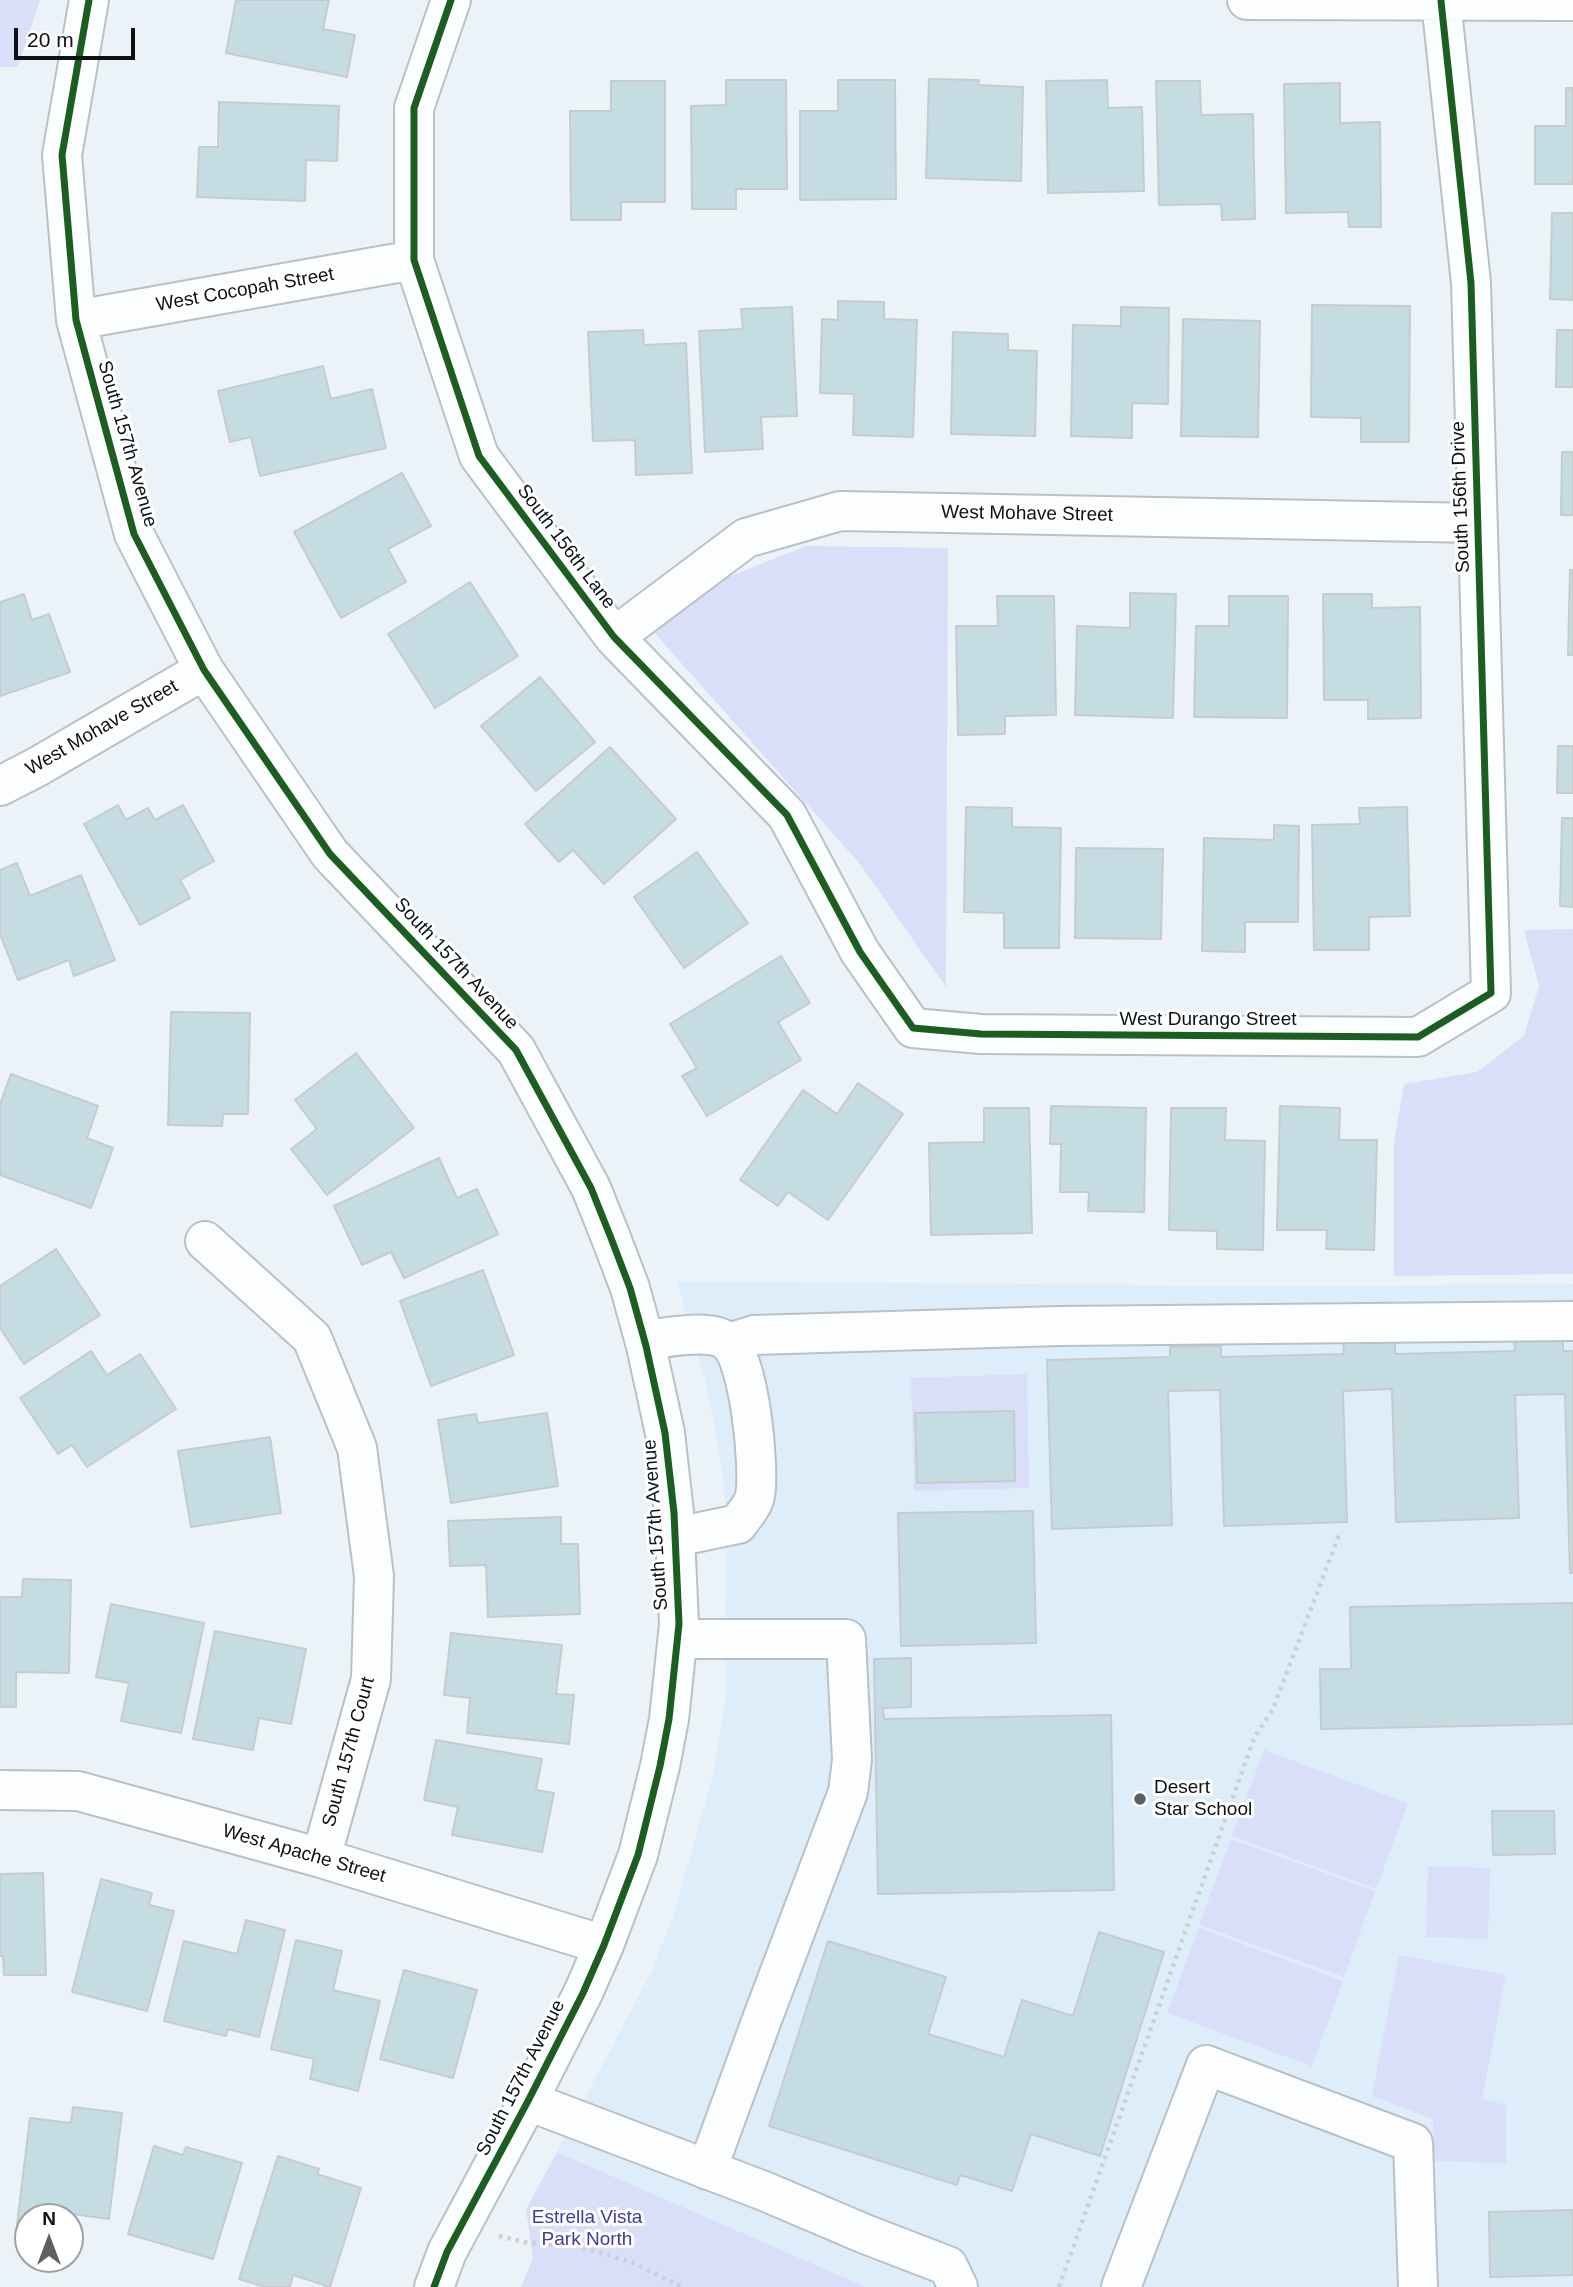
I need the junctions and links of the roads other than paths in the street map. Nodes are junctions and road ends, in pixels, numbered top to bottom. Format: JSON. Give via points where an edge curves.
{"nodes":[{"id":1,"x":89,"y":0,"type":"edge"},
{"id":2,"x":451,"y":0,"type":"edge"},
{"id":3,"x":1247,"y":0,"type":"edge"},
{"id":4,"x":1441,"y":1,"type":"edge"},
{"id":5,"x":1573,"y":1,"type":"edge"},
{"id":6,"x":414,"y":260,"type":"junction"},
{"id":7,"x":75,"y":320,"type":"junction"},
{"id":8,"x":1477,"y":523,"type":"junction"},
{"id":9,"x":614,"y":637,"type":"junction"},
{"id":10,"x":204,"y":670,"type":"junction"},
{"id":11,"x":0,"y":786,"type":"edge"},
{"id":12,"x":1491,"y":993,"type":"joint"},
{"id":13,"x":913,"y":1028,"type":"joint"},
{"id":14,"x":205,"y":1241,"type":"dead end"},
{"id":15,"x":1573,"y":1321,"type":"edge"},
{"id":16,"x":645,"y":1340,"type":"junction"},
{"id":17,"x":729,"y":1343,"type":"junction"},
{"id":18,"x":676,"y":1537,"type":"junction"},
{"id":19,"x":678,"y":1639,"type":"junction"},
{"id":20,"x":0,"y":1790,"type":"edge"},
{"id":21,"x":321,"y":1858,"type":"junction"},
{"id":22,"x":604,"y":1945,"type":"junction"},
{"id":23,"x":528,"y":2101,"type":"junction"},
{"id":24,"x":707,"y":2170,"type":"junction"},
{"id":25,"x":434,"y":2287,"type":"edge"},
{"id":26,"x":958,"y":2287,"type":"edge"},
{"id":27,"x":1121,"y":2287,"type":"edge"},
{"id":28,"x":1418,"y":2287,"type":"edge"}],
"edges":[{"from":1,"to":7,"type":"street","name":"South 157th Avenue","via":[[62,155]]},
{"from":2,"to":6,"type":"street","name":"South 156th Lane","via":[[414,108]]},
{"from":3,"to":4,"type":"street"},
{"from":4,"to":5,"type":"street"},
{"from":4,"to":8,"type":"street","name":"South 156th Drive","via":[[1471,284]]},
{"from":6,"to":7,"type":"street","name":"West Cocopah Street"},
{"from":6,"to":9,"type":"street","name":"South 156th Lane","via":[[479,456]]},
{"from":7,"to":10,"type":"street","name":"South 157th Avenue","via":[[134,534]]},
{"from":8,"to":9,"type":"street","name":"West Mohave Street","via":[[840,511],[746,538]]},
{"from":8,"to":12,"type":"street","name":"South 156th Drive"},
{"from":9,"to":13,"type":"street","name":"South 156th Lane","via":[[787,815],[860,952]]},
{"from":10,"to":11,"type":"street","name":"West Mohave Street"},
{"from":10,"to":16,"type":"street","name":"South 157th Avenue","via":[[331,854],[516,1050],[590,1188],[630,1288]]},
{"from":12,"to":13,"type":"street","name":"West Durango Street","via":[[1418,1037],[981,1034]]},
{"from":14,"to":21,"type":"street","name":"South 157th Court","via":[[312,1338],[357,1448],[374,1576],[371,1679]]},
{"from":15,"to":17,"type":"street","via":[[1032,1327],[754,1335]]},
{"from":16,"to":17,"type":"street","via":[[707,1334]]},
{"from":16,"to":18,"type":"street","name":"South 157th Avenue","via":[[665,1433]]},
{"from":17,"to":18,"type":"street","via":[[743,1368],[757,1455],[754,1499],[738,1524]]},
{"from":18,"to":19,"type":"street","name":"South 157th Avenue"},
{"from":19,"to":22,"type":"street","name":"South 157th Avenue","via":[[660,1766],[638,1855]]},
{"from":19,"to":24,"type":"street","via":[[846,1639],[852,1760],[848,1792]]},
{"from":20,"to":21,"type":"street","name":"West Apache Street","via":[[78,1791]]},
{"from":21,"to":22,"type":"street","name":"West Apache Street"},
{"from":22,"to":23,"type":"street","name":"South 157th Avenue"},
{"from":23,"to":24,"type":"street"},
{"from":23,"to":25,"type":"street","name":"South 157th Avenue","via":[[447,2252]]},
{"from":24,"to":26,"type":"street","via":[[948,2266]]},
{"from":27,"to":28,"type":"street","via":[[1206,2065],[1413,2143]]}]}
